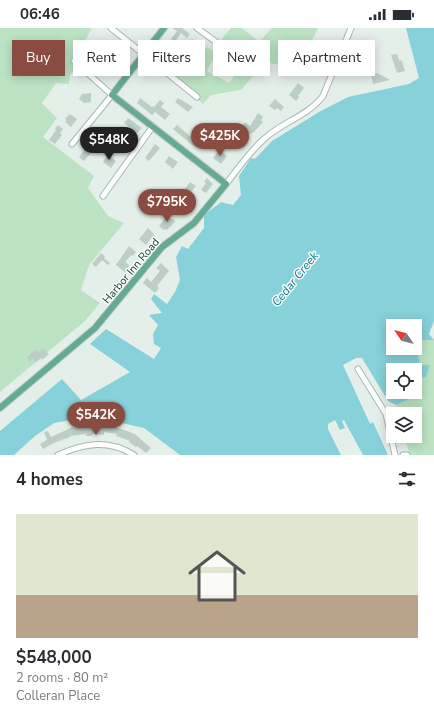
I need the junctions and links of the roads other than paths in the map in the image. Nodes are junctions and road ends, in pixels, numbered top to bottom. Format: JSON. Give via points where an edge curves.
{"nodes":[{"id":1,"x":111,"y":28,"type":"edge"},
{"id":2,"x":164,"y":28,"type":"edge"},
{"id":3,"x":197,"y":28,"type":"edge"},
{"id":4,"x":350,"y":28,"type":"edge"},
{"id":5,"x":155,"y":40,"type":"edge"},
{"id":6,"x":213,"y":40,"type":"edge"},
{"id":7,"x":138,"y":49,"type":"edge"},
{"id":8,"x":138,"y":62,"type":"edge"},
{"id":9,"x":91,"y":76,"type":"edge"},
{"id":10,"x":171,"y":76,"type":"edge"},
{"id":11,"x":112,"y":95,"type":"junction"},
{"id":12,"x":197,"y":97,"type":"dead end"},
{"id":13,"x":153,"y":126,"type":"junction"},
{"id":14,"x":72,"y":144,"type":"dead end"},
{"id":15,"x":226,"y":184,"type":"junction"},
{"id":16,"x":103,"y":196,"type":"dead end"},
{"id":17,"x":358,"y":369,"type":"dead end"},
{"id":18,"x":0,"y":408,"type":"edge"},
{"id":19,"x":58,"y":455,"type":"edge"},
{"id":20,"x":134,"y":455,"type":"edge"},
{"id":21,"x":395,"y":455,"type":"edge"},
{"id":22,"x":403,"y":455,"type":"edge"},
{"id":23,"x":407,"y":455,"type":"edge"}],
"edges":[{"from":1,"to":7,"type":"street"},
{"from":2,"to":5,"type":"main road"},
{"from":3,"to":6,"type":"street"},
{"from":4,"to":15,"type":"street","name":"Harbor Inn Road","via":[[323,96],[311,109],[264,138]]},
{"from":8,"to":11,"type":"main road"},
{"from":9,"to":11,"type":"street"},
{"from":10,"to":12,"type":"street"},
{"from":11,"to":13,"type":"main road"},
{"from":11,"to":14,"type":"street"},
{"from":13,"to":15,"type":"main road"},
{"from":13,"to":16,"type":"street"},
{"from":15,"to":18,"type":"main road","name":"Harbor Inn Road","via":[[194,222],[159,251],[95,328]]},
{"from":17,"to":21,"type":"street","via":[[386,414]]},
{"from":19,"to":20,"type":"street","via":[[84,446],[112,444]]},
{"from":22,"to":23,"type":"street"}]}
